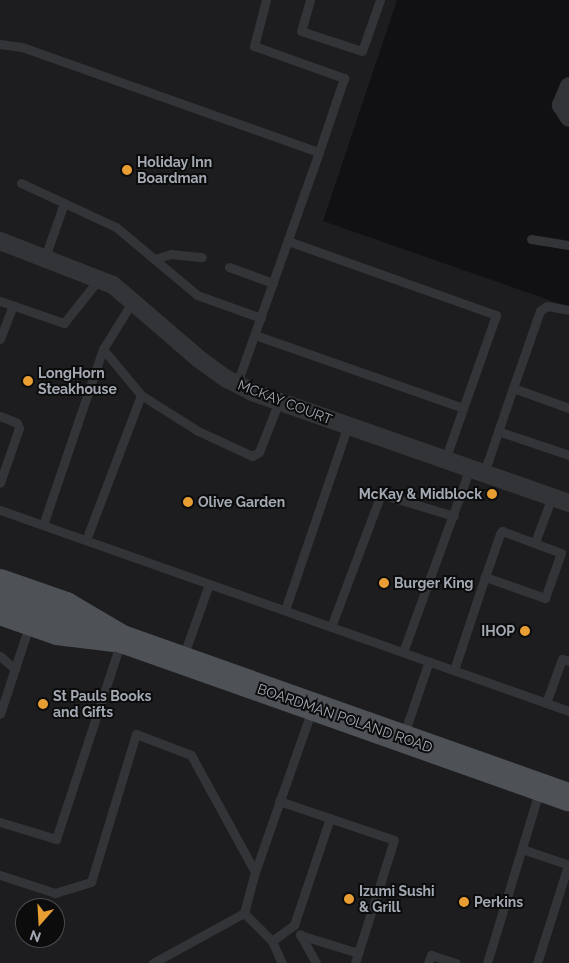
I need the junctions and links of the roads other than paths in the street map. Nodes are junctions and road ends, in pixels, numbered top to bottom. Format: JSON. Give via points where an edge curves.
{"nodes":[{"id":1,"x":266,"y":0,"type":"edge"},
{"id":2,"x":310,"y":0,"type":"edge"},
{"id":3,"x":380,"y":0,"type":"edge"},
{"id":4,"x":0,"y":44,"type":"edge"},
{"id":5,"x":569,"y":86,"type":"edge"},
{"id":6,"x":569,"y":118,"type":"edge"},
{"id":7,"x":320,"y":152,"type":"junction"},
{"id":8,"x":21,"y":183,"type":"dead end"},
{"id":9,"x":64,"y":203,"type":"junction"},
{"id":10,"x":531,"y":239,"type":"dead end"},
{"id":11,"x":288,"y":241,"type":"junction"},
{"id":12,"x":0,"y":242,"type":"edge"},
{"id":13,"x":569,"y":245,"type":"edge"},
{"id":14,"x":45,"y":257,"type":"junction"},
{"id":15,"x":202,"y":257,"type":"dead end"},
{"id":16,"x":154,"y":259,"type":"junction"},
{"id":17,"x":229,"y":267,"type":"dead end"},
{"id":18,"x":100,"y":278,"type":"junction"},
{"id":19,"x":273,"y":284,"type":"junction"},
{"id":20,"x":134,"y":299,"type":"junction"},
{"id":21,"x":0,"y":301,"type":"edge"},
{"id":22,"x":13,"y":305,"type":"junction"},
{"id":23,"x":569,"y":310,"type":"edge"},
{"id":24,"x":261,"y":318,"type":"junction"},
{"id":25,"x":255,"y":335,"type":"junction"},
{"id":26,"x":0,"y":339,"type":"edge"},
{"id":27,"x":104,"y":349,"type":"junction"},
{"id":28,"x":237,"y":384,"type":"junction"},
{"id":29,"x":513,"y":388,"type":"junction"},
{"id":30,"x":141,"y":395,"type":"junction"},
{"id":31,"x":279,"y":401,"type":"junction"},
{"id":32,"x":463,"y":408,"type":"junction"},
{"id":33,"x":569,"y":408,"type":"edge"},
{"id":34,"x":0,"y":416,"type":"edge"},
{"id":35,"x":348,"y":425,"type":"junction"},
{"id":36,"x":498,"y":431,"type":"junction"},
{"id":37,"x":569,"y":455,"type":"edge"},
{"id":38,"x":445,"y":460,"type":"junction"},
{"id":39,"x":477,"y":471,"type":"junction"},
{"id":40,"x":0,"y":482,"type":"edge"},
{"id":41,"x":552,"y":497,"type":"junction"},
{"id":42,"x":569,"y":503,"type":"edge"},
{"id":43,"x":0,"y":510,"type":"edge"},
{"id":44,"x":454,"y":516,"type":"junction"},
{"id":45,"x":43,"y":525,"type":"junction"},
{"id":46,"x":86,"y":540,"type":"junction"},
{"id":47,"x":535,"y":542,"type":"junction"},
{"id":48,"x":485,"y":578,"type":"junction"},
{"id":49,"x":0,"y":583,"type":"edge"},
{"id":50,"x":209,"y":584,"type":"junction"},
{"id":51,"x":285,"y":610,"type":"junction"},
{"id":52,"x":0,"y":611,"type":"edge"},
{"id":53,"x":30,"y":622,"type":"junction"},
{"id":54,"x":331,"y":627,"type":"junction"},
{"id":55,"x":122,"y":638,"type":"junction"},
{"id":56,"x":403,"y":652,"type":"junction"},
{"id":57,"x":0,"y":656,"type":"edge"},
{"id":58,"x":182,"y":660,"type":"junction"},
{"id":59,"x":429,"y":661,"type":"junction"},
{"id":60,"x":569,"y":661,"type":"edge"},
{"id":61,"x":15,"y":669,"type":"junction"},
{"id":62,"x":454,"y":670,"type":"junction"},
{"id":63,"x":546,"y":703,"type":"junction"},
{"id":64,"x":312,"y":706,"type":"junction"},
{"id":65,"x":569,"y":711,"type":"edge"},
{"id":66,"x":0,"y":714,"type":"edge"},
{"id":67,"x":402,"y":738,"type":"junction"},
{"id":68,"x":541,"y":787,"type":"junction"},
{"id":69,"x":569,"y":796,"type":"edge"},
{"id":70,"x":280,"y":801,"type":"junction"},
{"id":71,"x":330,"y":818,"type":"junction"},
{"id":72,"x":0,"y":822,"type":"edge"},
{"id":73,"x":522,"y":849,"type":"junction"},
{"id":74,"x":569,"y":865,"type":"edge"},
{"id":75,"x":255,"y":872,"type":"junction"},
{"id":76,"x":0,"y":875,"type":"edge"},
{"id":77,"x":244,"y":913,"type":"junction"},
{"id":78,"x":294,"y":925,"type":"junction"},
{"id":79,"x":300,"y":935,"type":"junction"},
{"id":80,"x":272,"y":941,"type":"junction"},
{"id":81,"x":358,"y":953,"type":"junction"},
{"id":82,"x":153,"y":963,"type":"edge"},
{"id":83,"x":282,"y":963,"type":"edge"},
{"id":84,"x":316,"y":963,"type":"edge"},
{"id":85,"x":355,"y":963,"type":"edge"},
{"id":86,"x":428,"y":963,"type":"edge"},
{"id":87,"x":456,"y":963,"type":"edge"},
{"id":88,"x":487,"y":963,"type":"edge"},
{"id":89,"x":537,"y":963,"type":"edge"}],
"edges":[{"from":1,"to":7,"type":"lane","via":[[254,46],[344,78]]},
{"from":2,"to":3,"type":"lane","via":[[301,31],[362,51]]},
{"from":4,"to":7,"type":"lane","via":[[22,47]]},
{"from":5,"to":6,"type":"street","via":[[561,105]]},
{"from":7,"to":11,"type":"lane"},
{"from":8,"to":9,"type":"lane"},
{"from":9,"to":14,"type":"lane"},
{"from":9,"to":16,"type":"lane","via":[[116,227]]},
{"from":10,"to":13,"type":"lane"},
{"from":11,"to":19,"type":"lane"},
{"from":11,"to":32,"type":"lane","via":[[496,315]]},
{"from":12,"to":14,"type":"street","name":"MCKAY COURT"},
{"from":14,"to":18,"type":"street","name":"MCKAY COURT"},
{"from":15,"to":16,"type":"lane","via":[[179,254]]},
{"from":16,"to":24,"type":"lane","via":[[196,294]]},
{"from":17,"to":19,"type":"lane"},
{"from":18,"to":20,"type":"street","name":"MCKAY COURT"},
{"from":18,"to":22,"type":"lane","via":[[64,323]]},
{"from":19,"to":24,"type":"lane"},
{"from":20,"to":27,"type":"lane"},
{"from":20,"to":28,"type":"street","name":"MCKAY COURT","via":[[199,359]]},
{"from":21,"to":22,"type":"lane"},
{"from":22,"to":26,"type":"lane"},
{"from":23,"to":29,"type":"lane","via":[[547,306],[540,311]]},
{"from":24,"to":25,"type":"lane"},
{"from":25,"to":28,"type":"lane"},
{"from":25,"to":32,"type":"lane"},
{"from":27,"to":30,"type":"lane"},
{"from":27,"to":45,"type":"lane"},
{"from":28,"to":31,"type":"street","name":"MCKAY COURT"},
{"from":29,"to":33,"type":"lane"},
{"from":29,"to":36,"type":"lane"},
{"from":30,"to":31,"type":"lane","via":[[198,431],[252,456],[260,452]]},
{"from":30,"to":46,"type":"lane"},
{"from":31,"to":35,"type":"street","name":"MCKAY COURT"},
{"from":32,"to":38,"type":"lane"},
{"from":34,"to":40,"type":"lane","via":[[17,423],[19,428]]},
{"from":35,"to":38,"type":"street","name":"MCKAY COURT"},
{"from":35,"to":51,"type":"lane"},
{"from":36,"to":37,"type":"lane"},
{"from":36,"to":39,"type":"lane"},
{"from":38,"to":39,"type":"street","name":"MCKAY COURT"},
{"from":39,"to":41,"type":"street","name":"MCKAY COURT"},
{"from":39,"to":44,"type":"lane"},
{"from":41,"to":42,"type":"street","name":"MCKAY COURT"},
{"from":41,"to":47,"type":"lane"},
{"from":43,"to":45,"type":"lane"},
{"from":44,"to":54,"type":"lane","via":[[381,494]]},
{"from":44,"to":56,"type":"lane"},
{"from":45,"to":46,"type":"lane"},
{"from":46,"to":50,"type":"lane"},
{"from":47,"to":48,"type":"lane","via":[[502,531]]},
{"from":47,"to":48,"type":"lane","via":[[561,553],[545,598]]},
{"from":48,"to":62,"type":"lane"},
{"from":49,"to":55,"type":"main road","name":"BOARDMAN POLAND ROAD","via":[[66,606]]},
{"from":50,"to":51,"type":"lane"},
{"from":50,"to":58,"type":"lane"},
{"from":51,"to":54,"type":"lane"},
{"from":52,"to":53,"type":"main road","name":"BOARDMAN POLAND ROAD"},
{"from":53,"to":55,"type":"main road","name":"BOARDMAN POLAND ROAD","via":[[58,631]]},
{"from":53,"to":61,"type":"lane"},
{"from":54,"to":56,"type":"lane"},
{"from":55,"to":58,"type":"main road","name":"BOARDMAN POLAND ROAD"},
{"from":55,"to":72,"type":"lane","via":[[56,839]]},
{"from":56,"to":59,"type":"lane"},
{"from":57,"to":61,"type":"lane"},
{"from":58,"to":64,"type":"main road","name":"BOARDMAN POLAND ROAD"},
{"from":59,"to":62,"type":"lane"},
{"from":59,"to":67,"type":"lane"},
{"from":60,"to":63,"type":"lane","via":[[562,659]]},
{"from":61,"to":66,"type":"lane"},
{"from":62,"to":63,"type":"lane"},
{"from":63,"to":65,"type":"lane"},
{"from":64,"to":67,"type":"main road","name":"BOARDMAN POLAND ROAD"},
{"from":64,"to":70,"type":"lane"},
{"from":67,"to":68,"type":"main road","name":"BOARDMAN POLAND ROAD"},
{"from":68,"to":69,"type":"main road","name":"BOARDMAN POLAND ROAD"},
{"from":68,"to":73,"type":"lane"},
{"from":70,"to":71,"type":"lane"},
{"from":70,"to":75,"type":"lane"},
{"from":71,"to":78,"type":"lane"},
{"from":71,"to":81,"type":"lane","via":[[394,840]]},
{"from":73,"to":74,"type":"lane"},
{"from":73,"to":88,"type":"lane"},
{"from":74,"to":89,"type":"lane"},
{"from":75,"to":76,"type":"lane","via":[[191,755],[136,734],[91,882],[55,893]]},
{"from":75,"to":77,"type":"lane"},
{"from":77,"to":80,"type":"lane"},
{"from":77,"to":82,"type":"lane"},
{"from":78,"to":79,"type":"lane"},
{"from":78,"to":80,"type":"lane"},
{"from":79,"to":81,"type":"lane"},
{"from":79,"to":84,"type":"lane"},
{"from":80,"to":83,"type":"lane"},
{"from":81,"to":85,"type":"lane"},
{"from":86,"to":87,"type":"lane","via":[[431,955]]}]}
